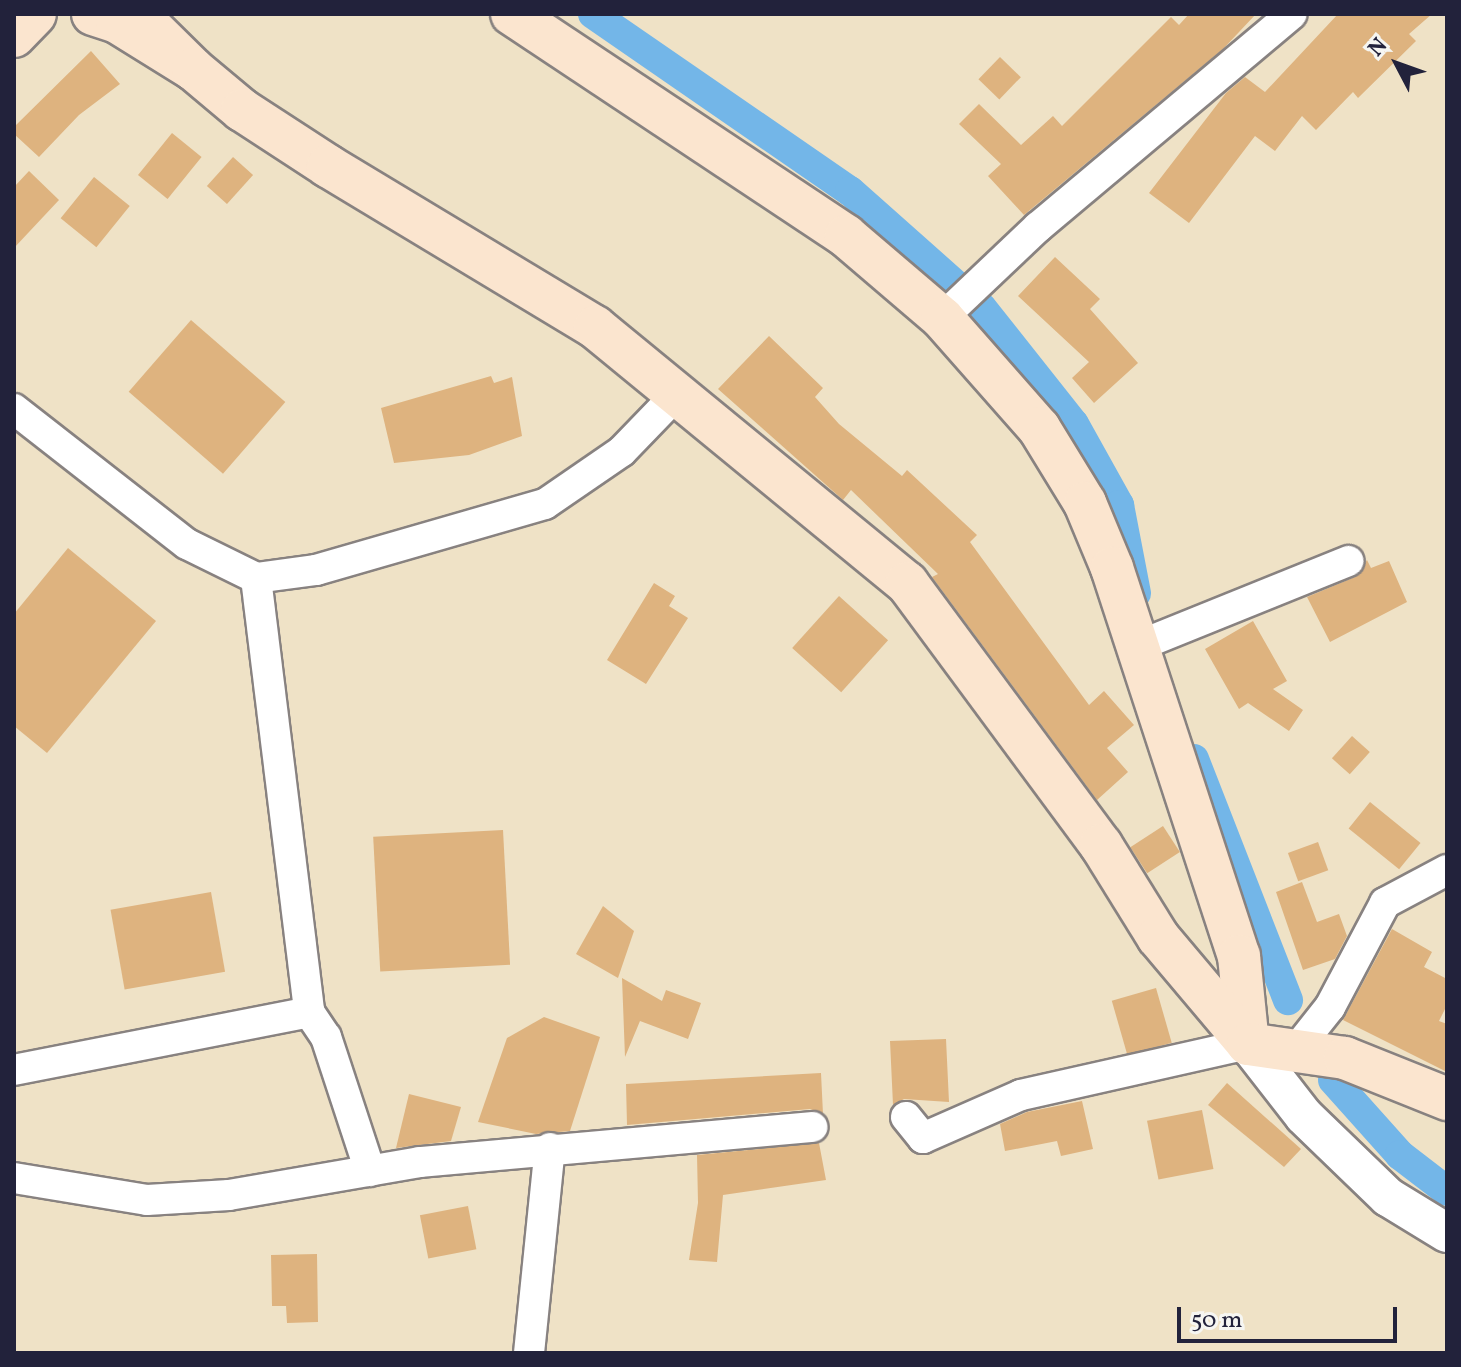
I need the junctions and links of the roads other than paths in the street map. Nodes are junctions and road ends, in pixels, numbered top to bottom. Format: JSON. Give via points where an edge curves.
{"nodes":[{"id":1,"x":35,"y":14,"type":"edge"},
{"id":2,"x":93,"y":14,"type":"edge"},
{"id":3,"x":137,"y":14,"type":"edge"},
{"id":4,"x":512,"y":14,"type":"edge"},
{"id":5,"x":1292,"y":14,"type":"edge"},
{"id":6,"x":14,"y":36,"type":"edge"},
{"id":7,"x":193,"y":69,"type":"junction"},
{"id":8,"x":947,"y":314,"type":"junction"},
{"id":9,"x":679,"y":392,"type":"junction"},
{"id":10,"x":14,"y":409,"type":"edge"},
{"id":11,"x":1348,"y":561,"type":"dead end"},
{"id":12,"x":256,"y":578,"type":"junction"},
{"id":13,"x":1138,"y":646,"type":"junction"},
{"id":14,"x":1447,"y":870,"type":"edge"},
{"id":15,"x":309,"y":1012,"type":"junction"},
{"id":16,"x":1248,"y":1044,"type":"junction"},
{"id":17,"x":1295,"y":1051,"type":"junction"},
{"id":18,"x":14,"y":1070,"type":"edge"},
{"id":19,"x":1447,"y":1099,"type":"edge"},
{"id":20,"x":906,"y":1117,"type":"dead end"},
{"id":21,"x":812,"y":1127,"type":"dead end"},
{"id":22,"x":550,"y":1148,"type":"junction"},
{"id":23,"x":370,"y":1171,"type":"junction"},
{"id":24,"x":14,"y":1178,"type":"edge"},
{"id":25,"x":1447,"y":1233,"type":"edge"},
{"id":26,"x":529,"y":1353,"type":"edge"}],
"edges":[{"from":1,"to":6,"type":"main road"},
{"from":2,"to":7,"type":"main road","via":[[117,22]]},
{"from":3,"to":7,"type":"main road"},
{"from":4,"to":8,"type":"main road","via":[[846,236]]},
{"from":5,"to":8,"type":"street"},
{"from":7,"to":9,"type":"main road","via":[[242,110],[328,166],[595,327]]},
{"from":8,"to":13,"type":"main road","via":[[1039,428],[1085,503]]},
{"from":9,"to":12,"type":"street","via":[[622,451],[545,504],[316,570]]},
{"from":9,"to":16,"type":"main road","via":[[907,583],[1101,845],[1158,937]]},
{"from":10,"to":12,"type":"street","via":[[187,544]]},
{"from":11,"to":13,"type":"street"},
{"from":12,"to":15,"type":"street"},
{"from":13,"to":16,"type":"main road","via":[[1239,956]]},
{"from":14,"to":17,"type":"street","via":[[1385,903],[1330,1007]]},
{"from":15,"to":18,"type":"street"},
{"from":15,"to":23,"type":"street","via":[[326,1037]]},
{"from":16,"to":17,"type":"main road"},
{"from":16,"to":20,"type":"street","via":[[1021,1095],[923,1138]]},
{"from":16,"to":25,"type":"street","via":[[1304,1116],[1388,1197]]},
{"from":17,"to":19,"type":"main road","via":[[1345,1058]]},
{"from":21,"to":22,"type":"street"},
{"from":22,"to":23,"type":"street"},
{"from":22,"to":26,"type":"street"},
{"from":23,"to":24,"type":"street","via":[[229,1195],[147,1200]]}]}
